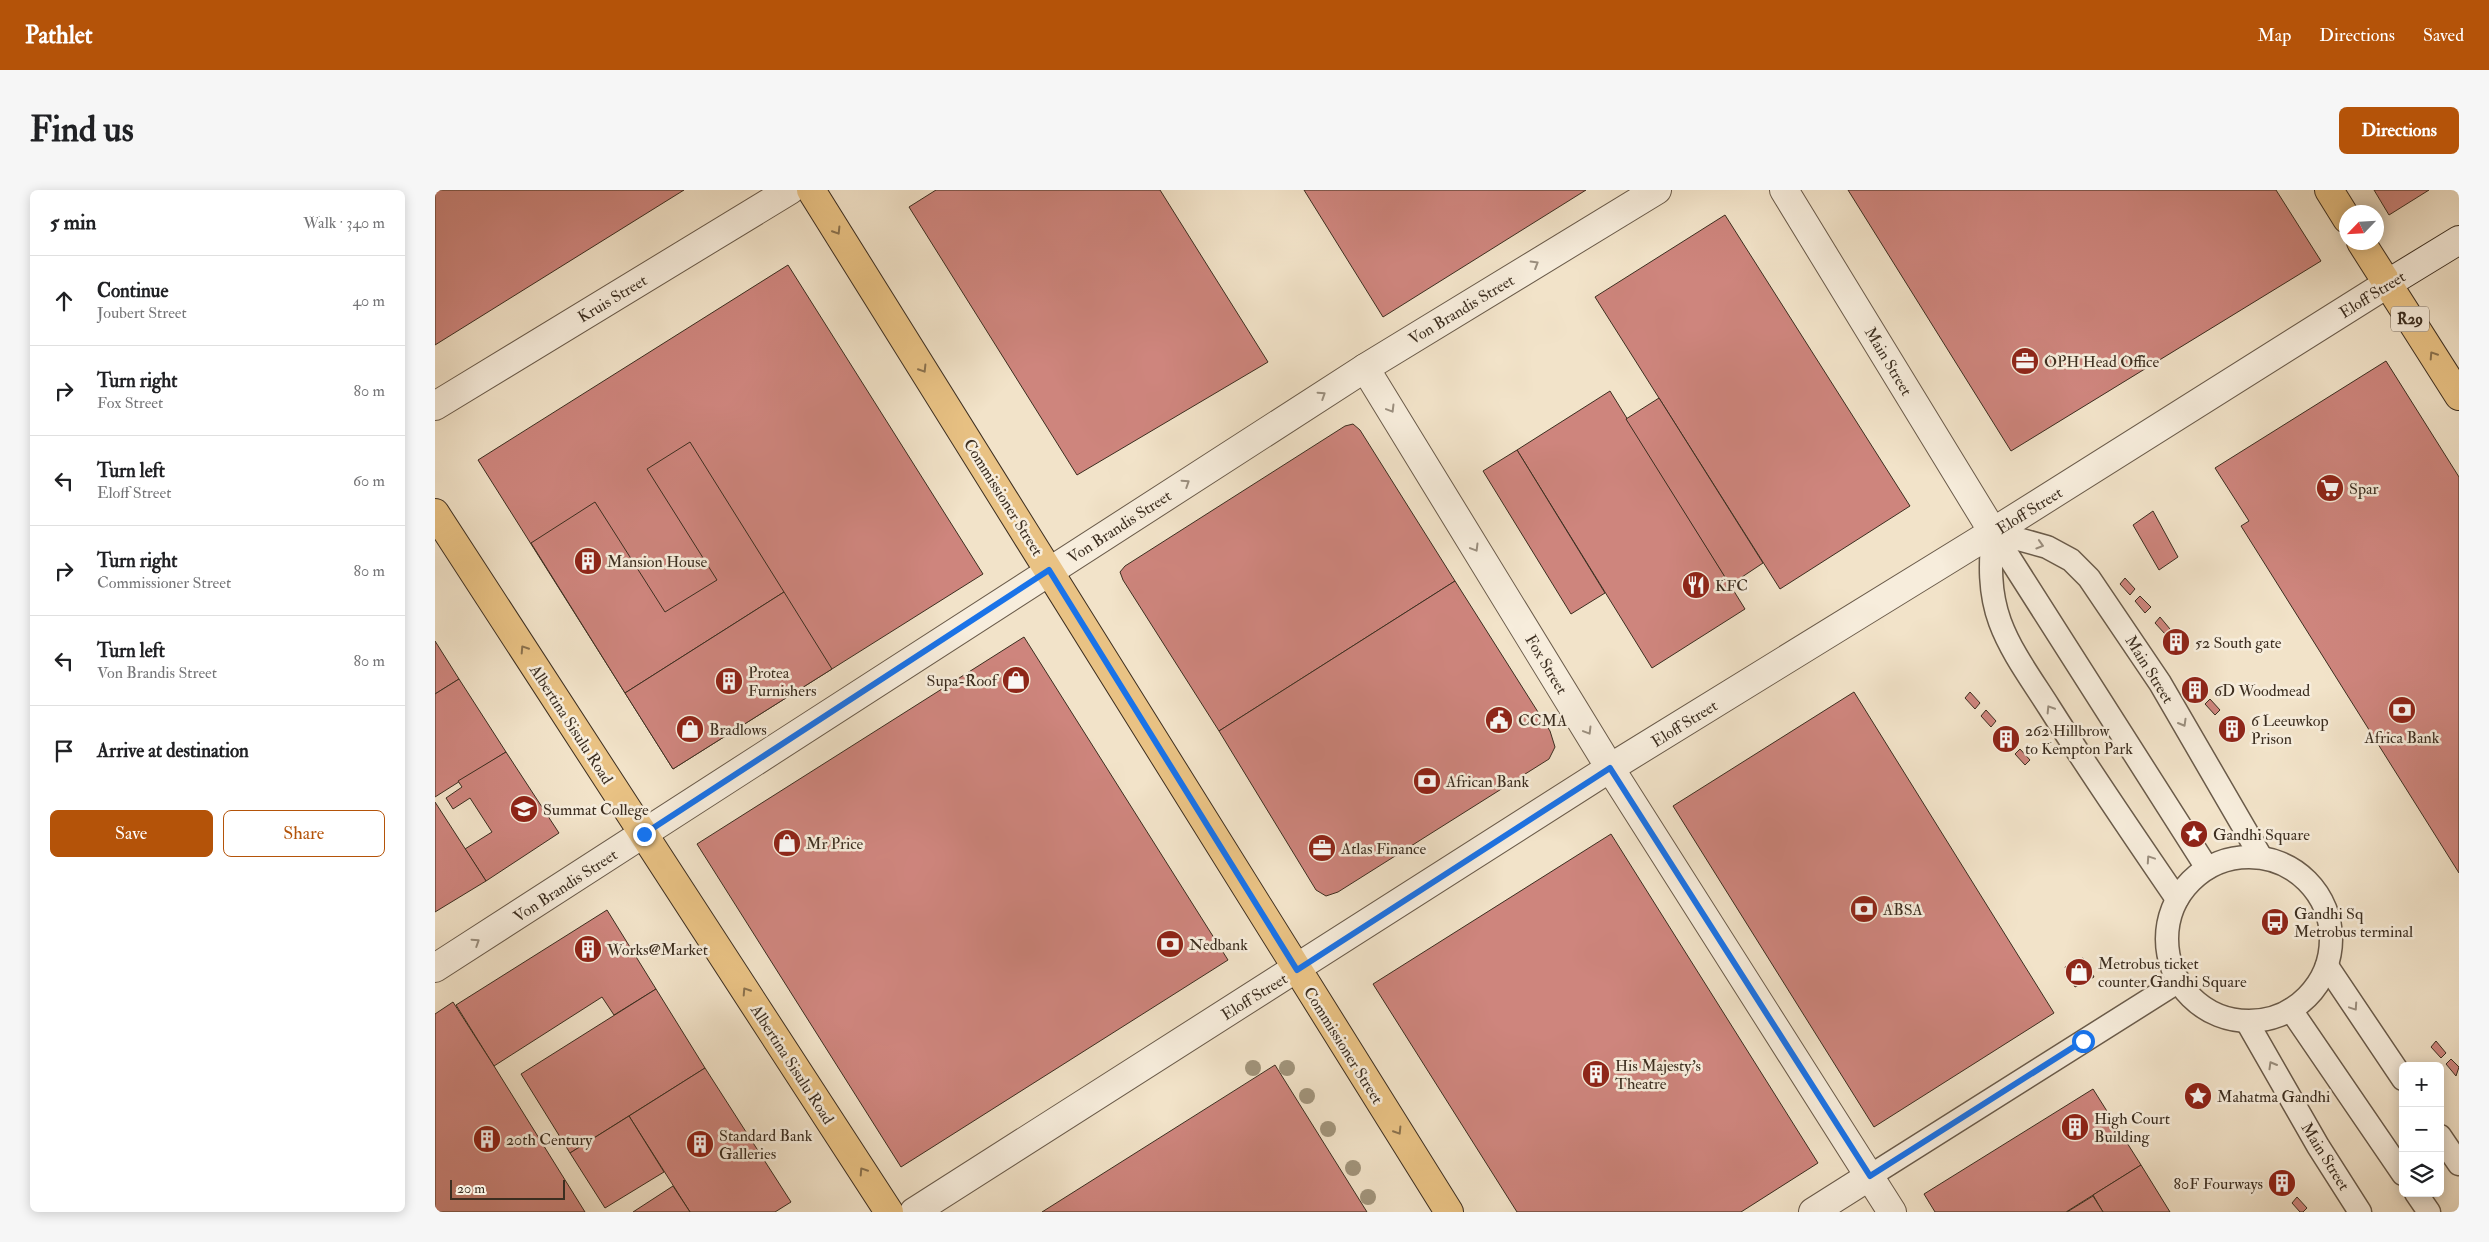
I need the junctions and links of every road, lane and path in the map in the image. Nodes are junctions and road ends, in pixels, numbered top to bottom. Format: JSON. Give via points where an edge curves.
{"nodes":[{"id":1,"x":790,"y":190,"type":"edge"},
{"id":2,"x":811,"y":190,"type":"edge"},
{"id":3,"x":1657,"y":190,"type":"edge"},
{"id":4,"x":1784,"y":190,"type":"edge"},
{"id":5,"x":2329,"y":190,"type":"edge"},
{"id":6,"x":2339,"y":206,"type":"edge"},
{"id":7,"x":2459,"y":240,"type":"edge"},
{"id":8,"x":2366,"y":250,"type":"edge"},
{"id":9,"x":2387,"y":284,"type":"junction"},
{"id":10,"x":1365,"y":368,"type":"junction"},
{"id":11,"x":2459,"y":396,"type":"edge"},
{"id":12,"x":435,"y":406,"type":"edge"},
{"id":13,"x":435,"y":513,"type":"edge"},
{"id":14,"x":1993,"y":532,"type":"junction"},
{"id":15,"x":1049,"y":570,"type":"junction"},
{"id":16,"x":1610,"y":768,"type":"junction"},
{"id":17,"x":644,"y":834,"type":"junction"},
{"id":18,"x":2261,"y":857,"type":"junction"},
{"id":19,"x":2207,"y":868,"type":"junction"},
{"id":20,"x":2177,"y":899,"type":"junction"},
{"id":21,"x":2327,"y":966,"type":"junction"},
{"id":22,"x":435,"y":968,"type":"edge"},
{"id":23,"x":1297,"y":970,"type":"junction"},
{"id":24,"x":2179,"y":981,"type":"junction"},
{"id":25,"x":2291,"y":1010,"type":"junction"},
{"id":26,"x":2247,"y":1022,"type":"junction"},
{"id":27,"x":2399,"y":1074,"type":"edge"},
{"id":28,"x":2444,"y":1142,"type":"edge"},
{"id":29,"x":2459,"y":1164,"type":"edge"},
{"id":30,"x":2399,"y":1168,"type":"edge"},
{"id":31,"x":1870,"y":1176,"type":"junction"},
{"id":32,"x":2419,"y":1197,"type":"edge"},
{"id":33,"x":889,"y":1212,"type":"edge"},
{"id":34,"x":914,"y":1212,"type":"edge"},
{"id":35,"x":1449,"y":1212,"type":"edge"},
{"id":36,"x":1813,"y":1212,"type":"edge"},
{"id":37,"x":1892,"y":1212,"type":"edge"},
{"id":38,"x":2361,"y":1212,"type":"edge"},
{"id":39,"x":2429,"y":1212,"type":"edge"}],
"edges":[{"from":1,"to":12,"type":"street","name":"Kruis Street"},
{"from":2,"to":15,"type":"main road","name":"Commissioner Street","one_way":true},
{"from":10,"to":3,"type":"street","name":"Von Brandis Street","one_way":true},
{"from":4,"to":14,"type":"street","name":"Main Street"},
{"from":5,"to":6,"type":"main road"},
{"from":7,"to":9,"type":"street","name":"Eloff Street"},
{"from":8,"to":9,"type":"main road","number":"R29"},
{"from":11,"to":9,"type":"main road","number":"R29","one_way":true},
{"from":9,"to":14,"type":"street","name":"Eloff Street"},
{"from":15,"to":10,"type":"street","name":"Von Brandis Street","one_way":true},
{"from":10,"to":16,"type":"street","name":"Fox Street","one_way":true},
{"from":17,"to":13,"type":"main road","name":"Albertina Sisulu Road","one_way":true},
{"from":14,"to":16,"type":"street","name":"Eloff Street"},
{"from":14,"to":18,"type":"lane","name":"Main Street","one_way":true,"via":[[2047,547],[2071,560],[2089,578],[2160,683]]},
{"from":14,"to":19,"type":"lane"},
{"from":20,"to":14,"type":"lane","one_way":true,"via":[[2081,757],[2011,644],[2000,622],[1991,587]]},
{"from":15,"to":17,"type":"street","name":"Von Brandis Street"},
{"from":15,"to":23,"type":"main road","name":"Commissioner Street"},
{"from":16,"to":23,"type":"street","name":"Eloff Street"},
{"from":16,"to":31,"type":"street","name":"Fox Street"},
{"from":22,"to":17,"type":"street","name":"Von Brandis Street","one_way":true},
{"from":33,"to":17,"type":"main road","name":"Albertina Sisulu Road","one_way":true},
{"from":18,"to":19,"type":"lane","via":[[2224,860]]},
{"from":18,"to":21,"type":"lane","via":[[2293,869],[2318,893],[2328,916],[2332,941]]},
{"from":19,"to":20,"type":"lane","via":[[2190,881]]},
{"from":20,"to":24,"type":"lane","via":[[2168,926],[2169,954]]},
{"from":21,"to":25,"type":"lane","via":[[2307,998]]},
{"from":21,"to":27,"type":"lane","one_way":true},
{"from":23,"to":34,"type":"street","name":"Eloff Street"},
{"from":23,"to":35,"type":"main road","name":"Commissioner Street","one_way":true},
{"from":24,"to":26,"type":"lane","via":[[2197,1002],[2221,1016]]},
{"from":24,"to":31,"type":"lane"},
{"from":25,"to":26,"type":"lane","via":[[2270,1019]]},
{"from":25,"to":30,"type":"lane"},
{"from":38,"to":26,"type":"lane","name":"Main Street","one_way":true,"via":[[2318,1146]]},
{"from":28,"to":29,"type":"lane"},
{"from":31,"to":36,"type":"street"},
{"from":31,"to":37,"type":"street","name":"Fox Street"},
{"from":32,"to":39,"type":"lane"}]}
